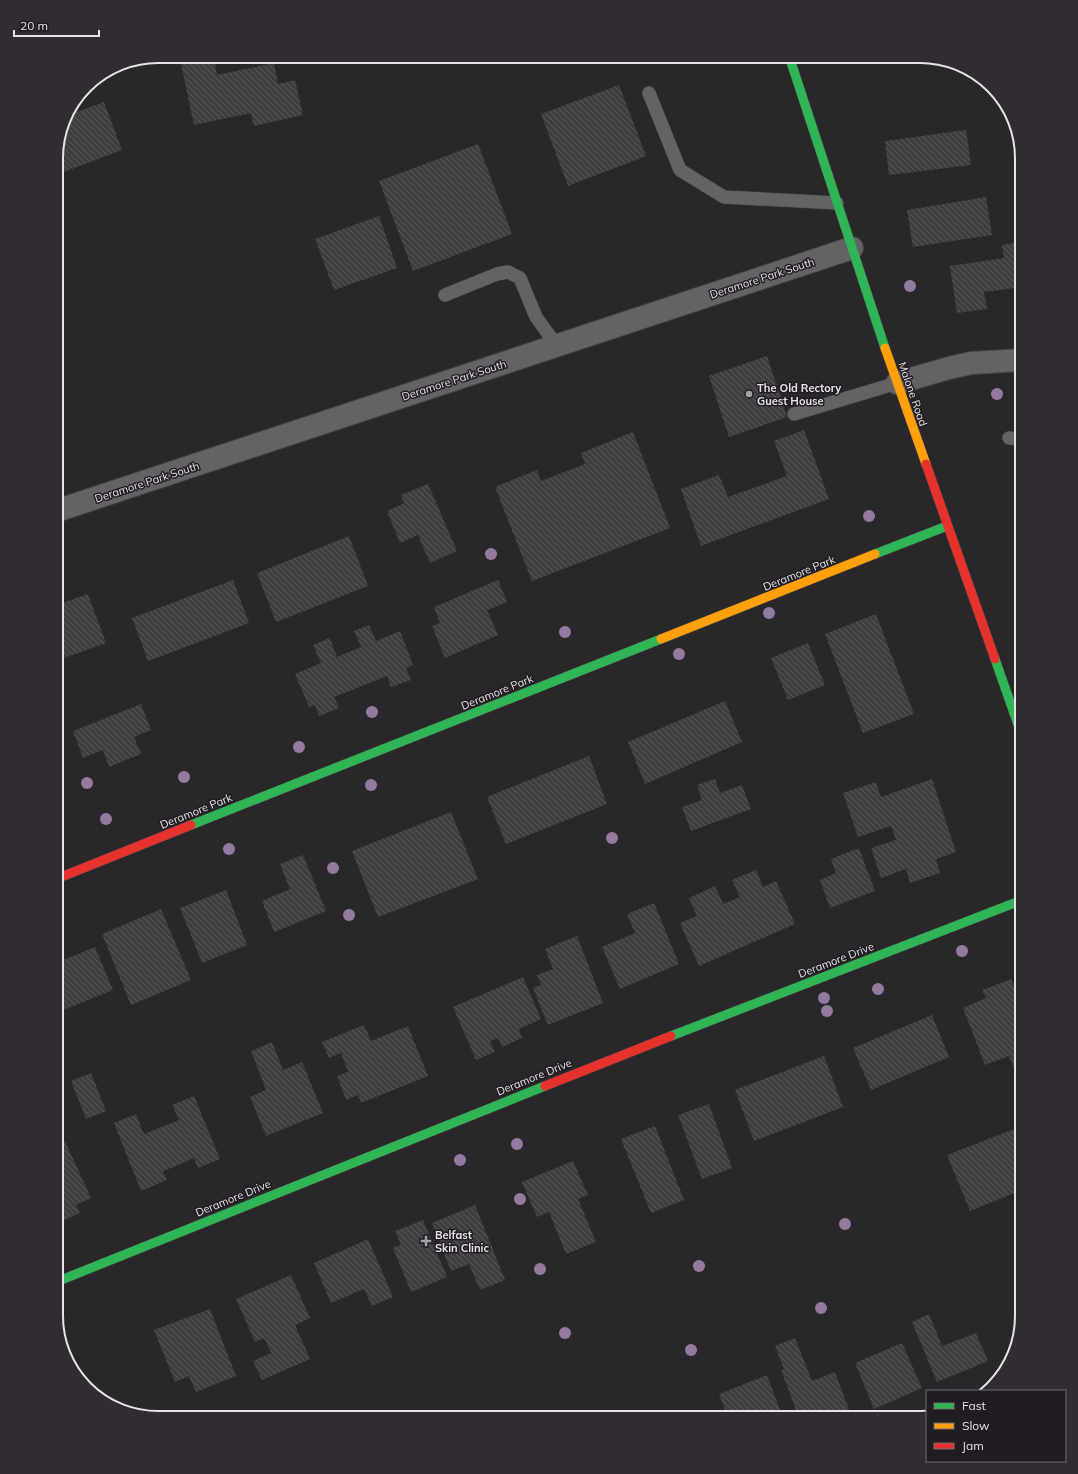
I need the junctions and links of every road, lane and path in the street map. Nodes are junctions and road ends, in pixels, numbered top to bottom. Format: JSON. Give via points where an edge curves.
{"nodes":[{"id":1,"x":791,"y":63,"type":"edge"},
{"id":2,"x":649,"y":93,"type":"dead end"},
{"id":3,"x":837,"y":203,"type":"junction"},
{"id":4,"x":852,"y":248,"type":"junction"},
{"id":5,"x":444,"y":295,"type":"dead end"},
{"id":6,"x":557,"y":346,"type":"junction"},
{"id":7,"x":1015,"y":360,"type":"edge"},
{"id":8,"x":897,"y":383,"type":"junction"},
{"id":9,"x":794,"y":414,"type":"dead end"},
{"id":10,"x":63,"y":509,"type":"edge"},
{"id":11,"x":947,"y":526,"type":"junction"},
{"id":12,"x":1015,"y":716,"type":"edge"},
{"id":13,"x":63,"y":876,"type":"edge"},
{"id":14,"x":1015,"y":903,"type":"edge"},
{"id":15,"x":63,"y":1279,"type":"edge"}],
"edges":[{"from":1,"to":3,"type":"street","name":"Malone Road"},
{"from":2,"to":3,"type":"lane","via":[[680,170],[724,197]]},
{"from":3,"to":4,"type":"street","name":"Malone Road"},
{"from":4,"to":6,"type":"street","name":"Deramore Park South"},
{"from":4,"to":8,"type":"street","name":"Malone Road"},
{"from":5,"to":6,"type":"lane","via":[[508,272],[520,278],[536,318]]},
{"from":6,"to":10,"type":"street","name":"Deramore Park South"},
{"from":7,"to":8,"type":"street","via":[[971,363]]},
{"from":8,"to":9,"type":"lane"},
{"from":8,"to":11,"type":"street","name":"Malone Road"},
{"from":11,"to":12,"type":"street","name":"Malone Road"},
{"from":11,"to":13,"type":"street","name":"Deramore Park"},
{"from":14,"to":15,"type":"street","name":"Deramore Drive","via":[[602,1063]]}]}
